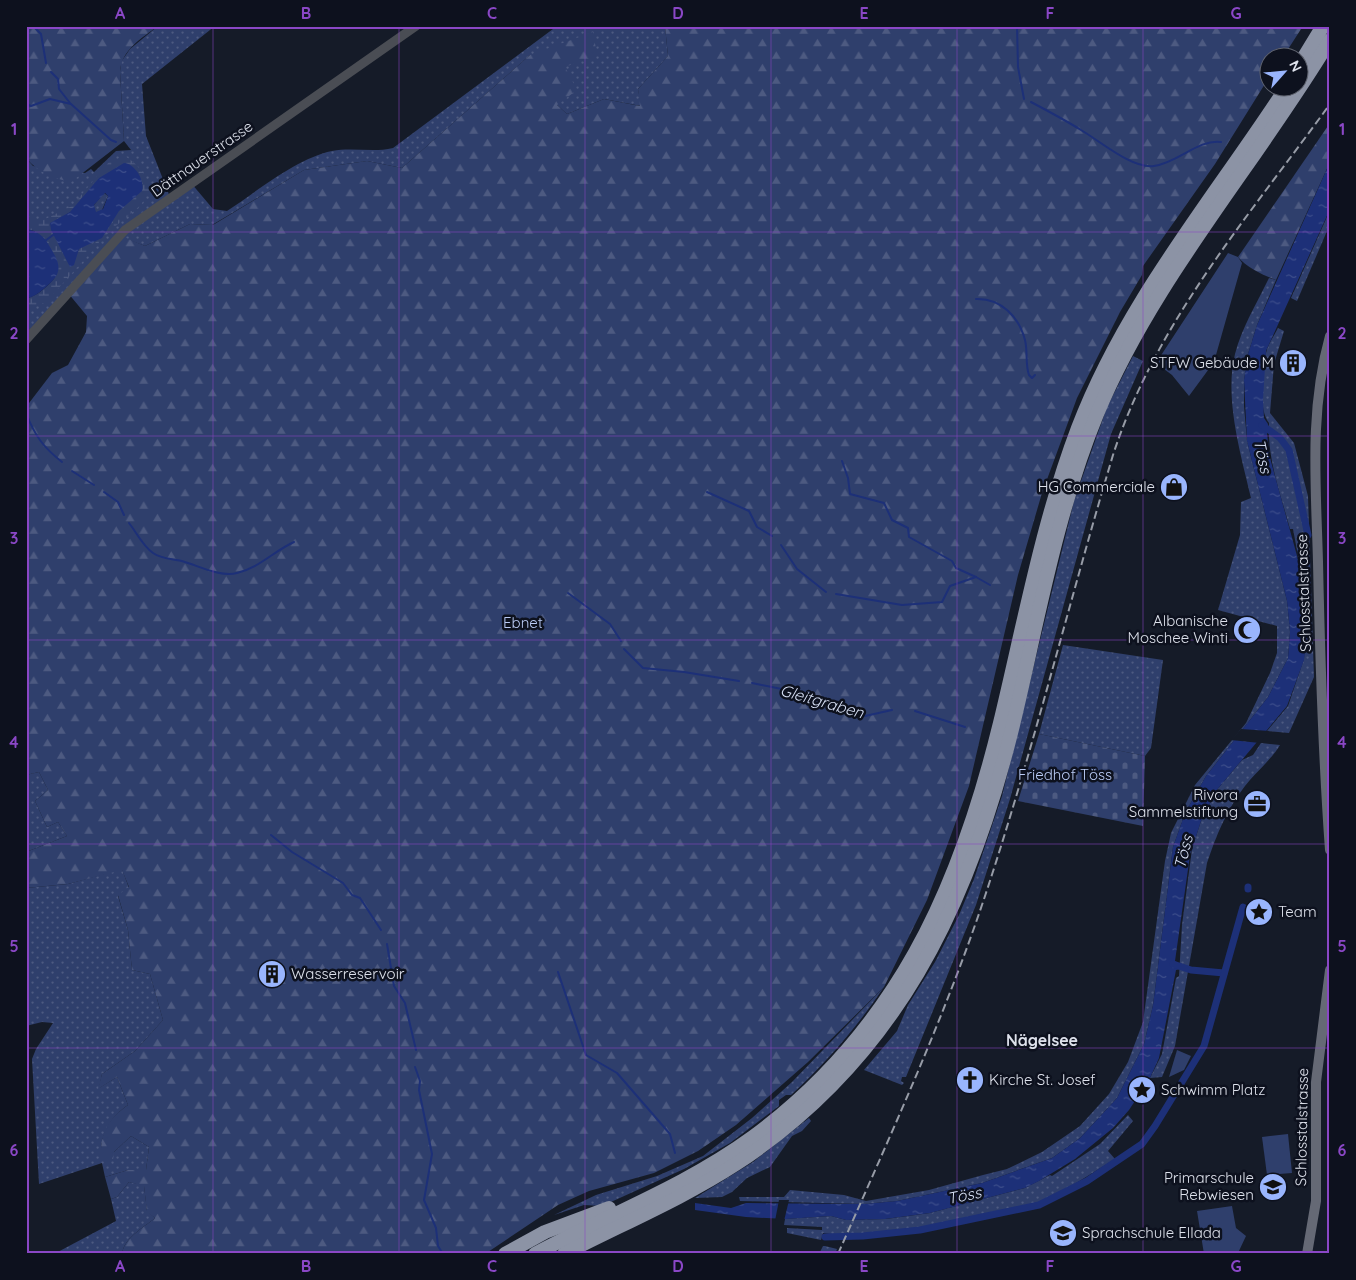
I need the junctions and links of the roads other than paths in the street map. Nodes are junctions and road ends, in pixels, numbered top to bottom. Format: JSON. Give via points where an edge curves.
{"nodes":[{"id":1,"x":416,"y":26,"type":"edge"},
{"id":2,"x":1323,"y":26,"type":"edge"},
{"id":3,"x":1330,"y":40,"type":"edge"},
{"id":4,"x":1308,"y":51,"type":"edge"},
{"id":5,"x":1279,"y":98,"type":"edge"},
{"id":6,"x":1330,"y":336,"type":"edge"},
{"id":7,"x":26,"y":340,"type":"edge"},
{"id":8,"x":1330,"y":850,"type":"edge"},
{"id":9,"x":1330,"y":970,"type":"edge"},
{"id":10,"x":666,"y":1190,"type":"junction"},
{"id":11,"x":505,"y":1254,"type":"edge"},
{"id":12,"x":535,"y":1254,"type":"edge"},
{"id":13,"x":564,"y":1254,"type":"edge"},
{"id":14,"x":1307,"y":1254,"type":"edge"}],
"edges":[{"from":1,"to":7,"type":"street","name":"Dättnauerstrasse","via":[[125,230]]},
{"from":2,"to":4,"type":"highway"},
{"from":3,"to":13,"type":"highway","via":[[1162,289],[1107,391],[1083,449],[1062,517],[984,829],[951,912],[908,990],[877,1034],[842,1074],[762,1145],[695,1189]]},
{"from":5,"to":10,"type":"highway","via":[[1147,290],[1115,345],[1092,394],[1050,514],[1000,723],[974,816],[950,882],[916,953],[867,1026],[808,1090],[741,1145]]},
{"from":6,"to":8,"type":"main road","name":"Schlosstalstrasse","via":[[1318,393],[1314,439],[1323,745]]},
{"from":9,"to":14,"type":"main road","name":"Schlosstalstrasse","via":[[1316,1082],[1316,1201]]},
{"from":10,"to":11,"type":"highway","via":[[628,1200],[560,1226]]},
{"from":10,"to":12,"type":"highway"}]}
